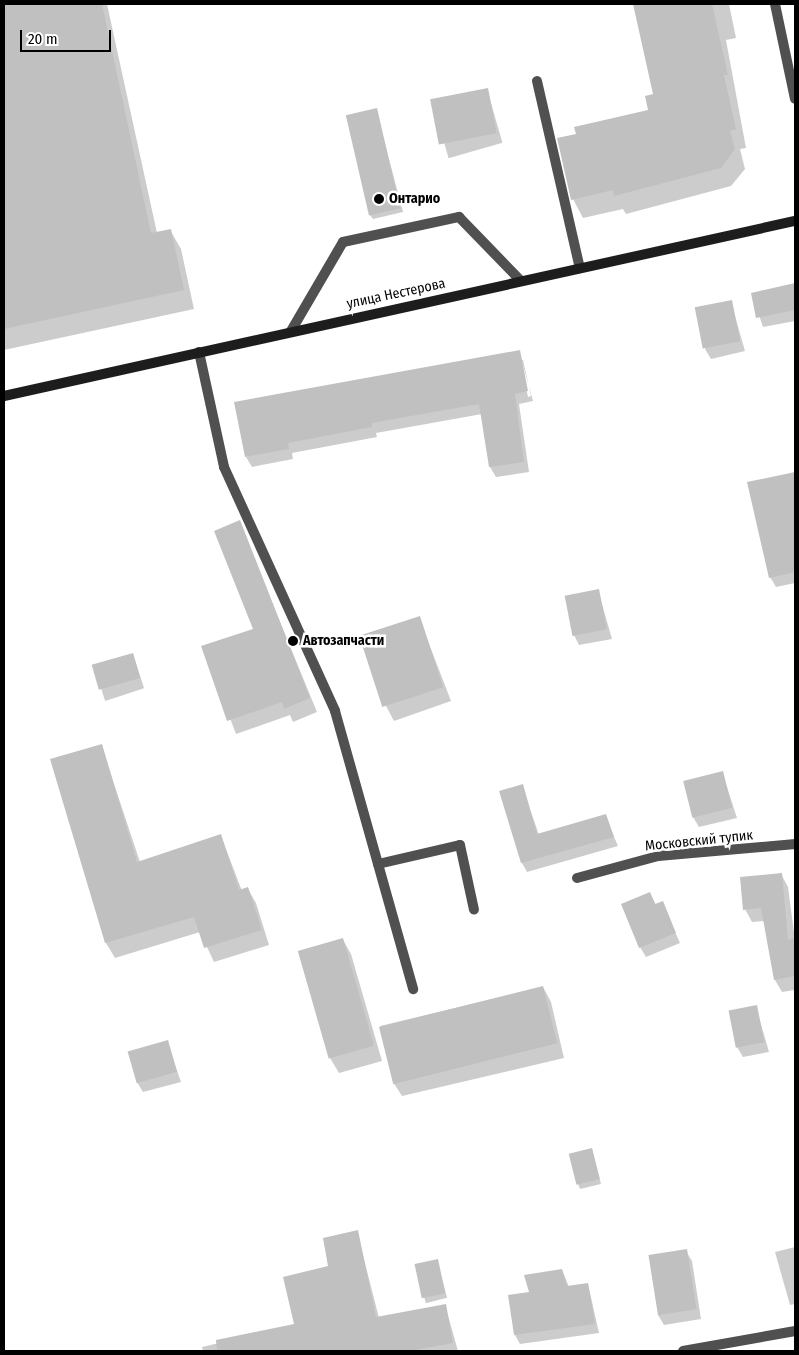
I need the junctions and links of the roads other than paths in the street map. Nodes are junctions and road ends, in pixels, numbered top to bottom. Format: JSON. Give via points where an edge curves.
{"nodes":[{"id":1,"x":775,"y":4,"type":"edge"},
{"id":2,"x":537,"y":81,"type":"dead end"},
{"id":3,"x":795,"y":99,"type":"edge"},
{"id":4,"x":795,"y":221,"type":"edge"},
{"id":5,"x":580,"y":268,"type":"junction"},
{"id":6,"x":521,"y":281,"type":"junction"},
{"id":7,"x":291,"y":331,"type":"junction"},
{"id":8,"x":199,"y":352,"type":"junction"},
{"id":9,"x":4,"y":396,"type":"edge"},
{"id":10,"x":795,"y":844,"type":"edge"},
{"id":11,"x":378,"y":864,"type":"junction"},
{"id":12,"x":577,"y":878,"type":"dead end"},
{"id":13,"x":474,"y":910,"type":"dead end"},
{"id":14,"x":413,"y":989,"type":"dead end"},
{"id":15,"x":795,"y":1331,"type":"edge"},
{"id":16,"x":683,"y":1351,"type":"edge"}],
"edges":[{"from":1,"to":3,"type":"street"},
{"from":2,"to":5,"type":"street"},
{"from":4,"to":5,"type":"main road","name":"улица Нестерова"},
{"from":5,"to":6,"type":"main road","name":"улица Нестерова"},
{"from":6,"to":7,"type":"main road","name":"улица Нестерова"},
{"from":6,"to":7,"type":"street","via":[[459,217],[342,242]]},
{"from":7,"to":8,"type":"main road","name":"улица Нестерова"},
{"from":8,"to":9,"type":"main road","name":"улица Нестерова"},
{"from":8,"to":11,"type":"street","via":[[224,467],[335,711]]},
{"from":10,"to":12,"type":"street","name":"Московский тупик","via":[[658,856]]},
{"from":11,"to":13,"type":"street","via":[[460,846]]},
{"from":11,"to":14,"type":"street"},
{"from":15,"to":16,"type":"street"}]}
